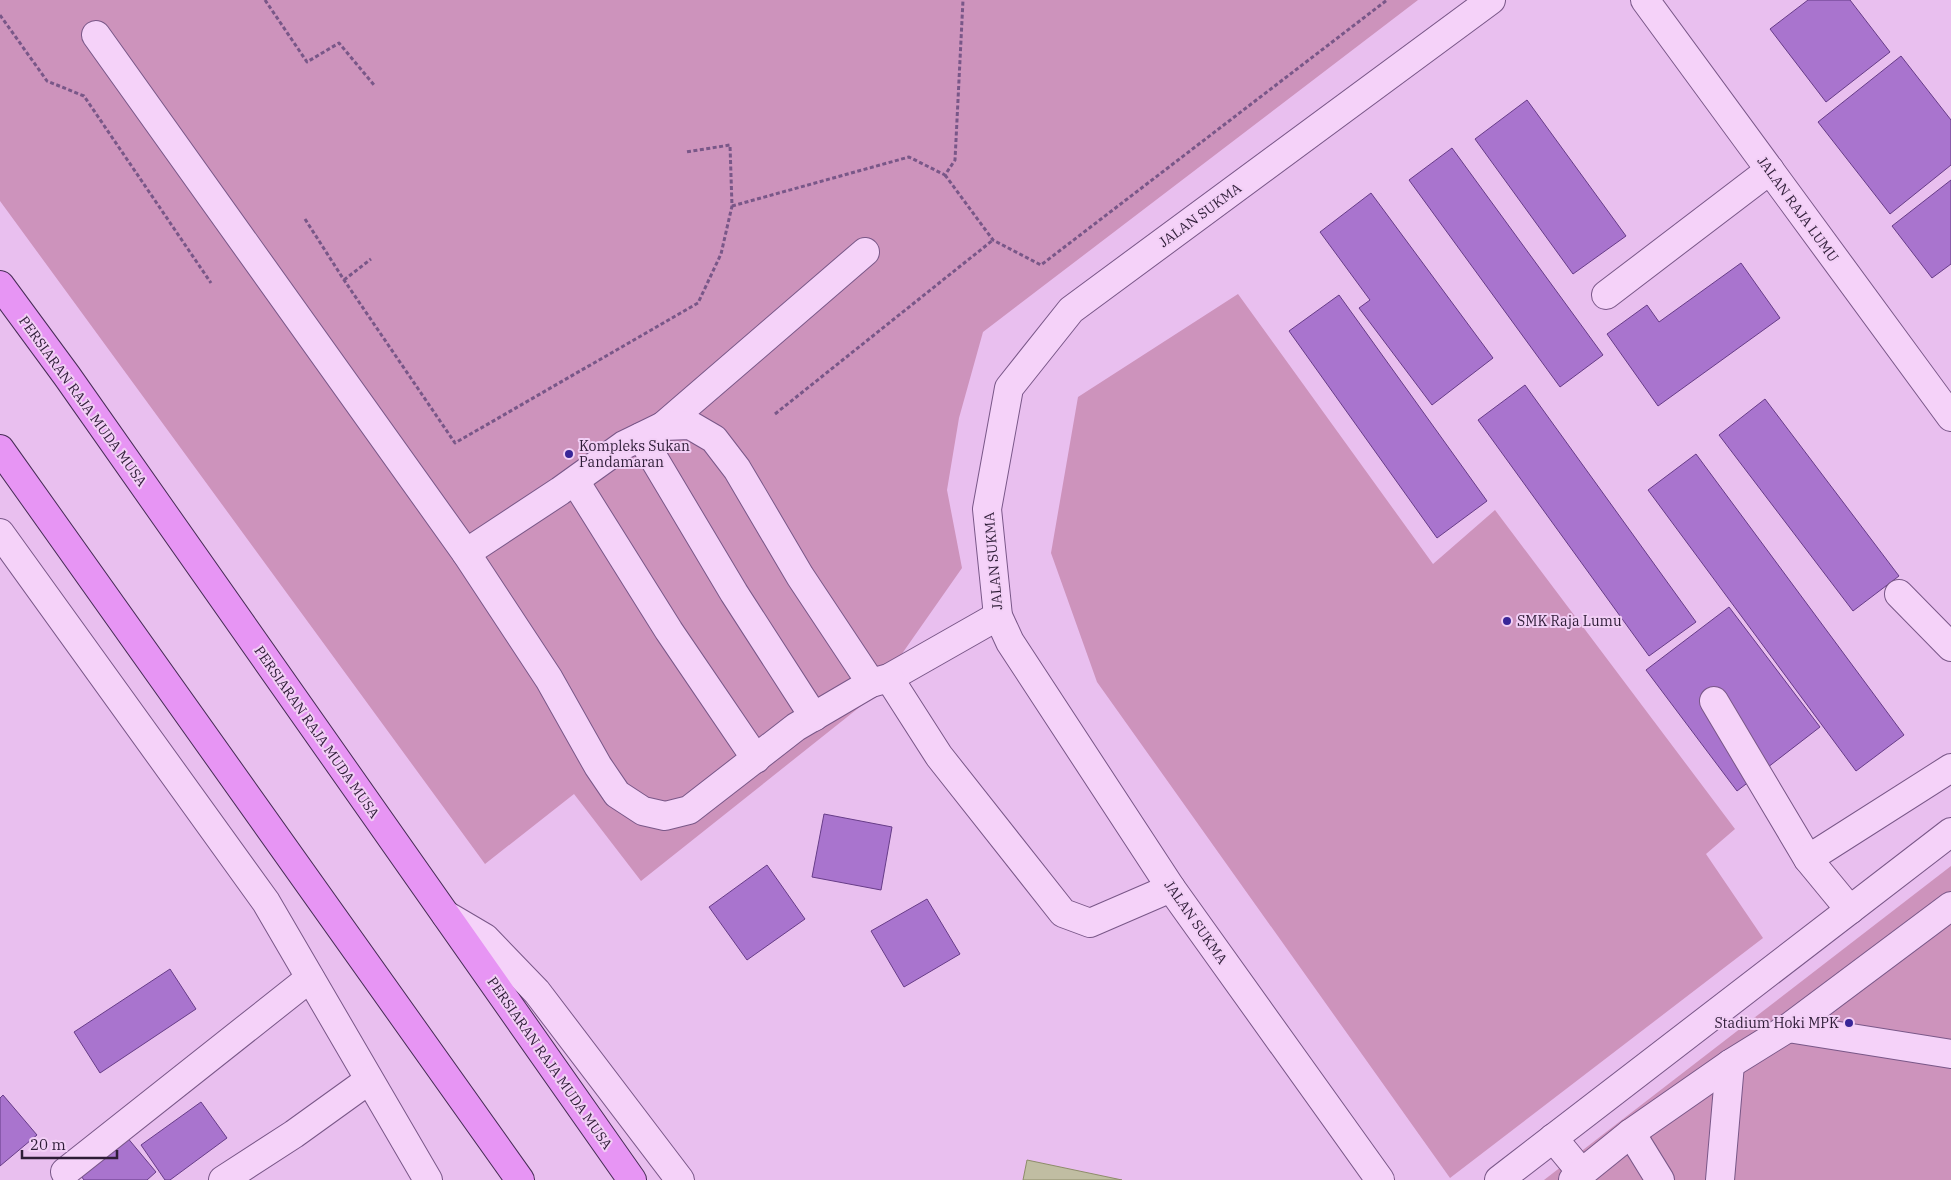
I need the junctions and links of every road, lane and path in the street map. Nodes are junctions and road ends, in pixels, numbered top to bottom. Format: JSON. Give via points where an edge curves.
{"nodes":[{"id":1,"x":265,"y":0,"type":"edge"},
{"id":2,"x":963,"y":0,"type":"edge"},
{"id":3,"x":1387,"y":0,"type":"edge"},
{"id":4,"x":1491,"y":0,"type":"edge"},
{"id":5,"x":1645,"y":0,"type":"edge"},
{"id":6,"x":0,"y":15,"type":"edge"},
{"id":7,"x":96,"y":35,"type":"dead end"},
{"id":8,"x":374,"y":85,"type":"dead end"},
{"id":9,"x":686,"y":152,"type":"dead end"},
{"id":10,"x":1770,"y":170,"type":"junction"},
{"id":11,"x":945,"y":175,"type":"junction"},
{"id":12,"x":732,"y":206,"type":"junction"},
{"id":13,"x":305,"y":219,"type":"dead end"},
{"id":14,"x":993,"y":240,"type":"junction"},
{"id":15,"x":865,"y":252,"type":"dead end"},
{"id":16,"x":372,"y":260,"type":"dead end"},
{"id":17,"x":344,"y":280,"type":"junction"},
{"id":18,"x":211,"y":283,"type":"dead end"},
{"id":19,"x":0,"y":285,"type":"edge"},
{"id":20,"x":1606,"y":295,"type":"dead end"},
{"id":21,"x":775,"y":414,"type":"dead end"},
{"id":22,"x":1951,"y":417,"type":"edge"},
{"id":23,"x":652,"y":431,"type":"junction"},
{"id":24,"x":0,"y":449,"type":"edge"},
{"id":25,"x":574,"y":481,"type":"junction"},
{"id":26,"x":0,"y":533,"type":"edge"},
{"id":27,"x":466,"y":553,"type":"junction"},
{"id":28,"x":1899,"y":594,"type":"dead end"},
{"id":29,"x":998,"y":616,"type":"junction"},
{"id":30,"x":1951,"y":647,"type":"edge"},
{"id":31,"x":880,"y":680,"type":"junction"},
{"id":32,"x":1714,"y":701,"type":"dead end"},
{"id":33,"x":814,"y":717,"type":"junction"},
{"id":34,"x":756,"y":758,"type":"junction"},
{"id":35,"x":1951,"y":768,"type":"edge"},
{"id":36,"x":1951,"y":832,"type":"edge"},
{"id":37,"x":1808,"y":859,"type":"junction"},
{"id":38,"x":1171,"y":888,"type":"junction"},
{"id":39,"x":1951,"y":906,"type":"edge"},
{"id":40,"x":1850,"y":910,"type":"junction"},
{"id":41,"x":446,"y":915,"type":"junction"},
{"id":42,"x":310,"y":978,"type":"junction"},
{"id":43,"x":1788,"y":1028,"type":"junction"},
{"id":44,"x":1951,"y":1054,"type":"edge"},
{"id":45,"x":1730,"y":1064,"type":"junction"},
{"id":46,"x":369,"y":1080,"type":"junction"},
{"id":47,"x":1631,"y":1133,"type":"junction"},
{"id":48,"x":1553,"y":1138,"type":"junction"},
{"id":49,"x":65,"y":1172,"type":"dead end"},
{"id":50,"x":1578,"y":1176,"type":"edge"},
{"id":51,"x":224,"y":1180,"type":"edge"},
{"id":52,"x":428,"y":1180,"type":"edge"},
{"id":53,"x":520,"y":1180,"type":"edge"},
{"id":54,"x":632,"y":1180,"type":"edge"},
{"id":55,"x":680,"y":1180,"type":"edge"},
{"id":56,"x":1380,"y":1180,"type":"edge"},
{"id":57,"x":1499,"y":1180,"type":"edge"},
{"id":58,"x":1660,"y":1180,"type":"edge"},
{"id":59,"x":1720,"y":1180,"type":"edge"}],
"edges":[{"from":1,"to":8,"type":"path","via":[[307,62],[339,43]]},
{"from":2,"to":11,"type":"path","via":[[955,160]]},
{"from":3,"to":14,"type":"path","via":[[1041,265]]},
{"from":4,"to":29,"type":"street","name":"JALAN SUKMA","via":[[1071,310],[1009,388],[987,509]]},
{"from":5,"to":10,"type":"street","name":"JALAN RAJA LUMU"},
{"from":6,"to":18,"type":"path","via":[[47,81],[84,96]]},
{"from":7,"to":27,"type":"street"},
{"from":9,"to":12,"type":"path","via":[[730,145]]},
{"from":10,"to":20,"type":"street"},
{"from":10,"to":22,"type":"street","name":"JALAN RAJA LUMU"},
{"from":11,"to":12,"type":"path","via":[[909,156]]},
{"from":11,"to":14,"type":"path"},
{"from":12,"to":17,"type":"path","via":[[721,254],[698,302],[455,444]]},
{"from":13,"to":17,"type":"path"},
{"from":14,"to":21,"type":"path"},
{"from":15,"to":23,"type":"street"},
{"from":16,"to":17,"type":"path"},
{"from":19,"to":41,"type":"main road","name":"PERSIARAN RAJA MUDA MUSA"},
{"from":23,"to":25,"type":"street","via":[[624,445]]},
{"from":23,"to":31,"type":"street","via":[[690,425],[714,439],[737,469],[800,576]]},
{"from":23,"to":33,"type":"street","via":[[734,593]]},
{"from":24,"to":53,"type":"main road"},
{"from":25,"to":27,"type":"street"},
{"from":25,"to":34,"type":"street","via":[[669,631]]},
{"from":26,"to":42,"type":"street","via":[[266,902]]},
{"from":27,"to":34,"type":"street","via":[[549,679],[617,794],[643,811],[665,816],[689,810]]},
{"from":28,"to":30,"type":"street"},
{"from":29,"to":31,"type":"street"},
{"from":29,"to":38,"type":"street","name":"JALAN SUKMA","via":[[1010,642]]},
{"from":31,"to":33,"type":"street"},
{"from":31,"to":38,"type":"street","via":[[1063,913],[1090,924]]},
{"from":32,"to":37,"type":"street"},
{"from":33,"to":34,"type":"street"},
{"from":35,"to":37,"type":"street"},
{"from":36,"to":40,"type":"street"},
{"from":37,"to":40,"type":"street"},
{"from":38,"to":56,"type":"street","name":"JALAN SUKMA"},
{"from":39,"to":43,"type":"street"},
{"from":40,"to":48,"type":"street"},
{"from":41,"to":54,"type":"main road","name":"PERSIARAN RAJA MUDA MUSA"},
{"from":41,"to":55,"type":"street","via":[[485,938],[537,992]]},
{"from":42,"to":46,"type":"street"},
{"from":42,"to":49,"type":"street"},
{"from":43,"to":44,"type":"street"},
{"from":43,"to":45,"type":"street"},
{"from":45,"to":47,"type":"street"},
{"from":45,"to":59,"type":"street"},
{"from":46,"to":51,"type":"street"},
{"from":46,"to":52,"type":"street"},
{"from":47,"to":50,"type":"street"},
{"from":47,"to":58,"type":"street"},
{"from":48,"to":50,"type":"street"},
{"from":48,"to":57,"type":"street"}]}
